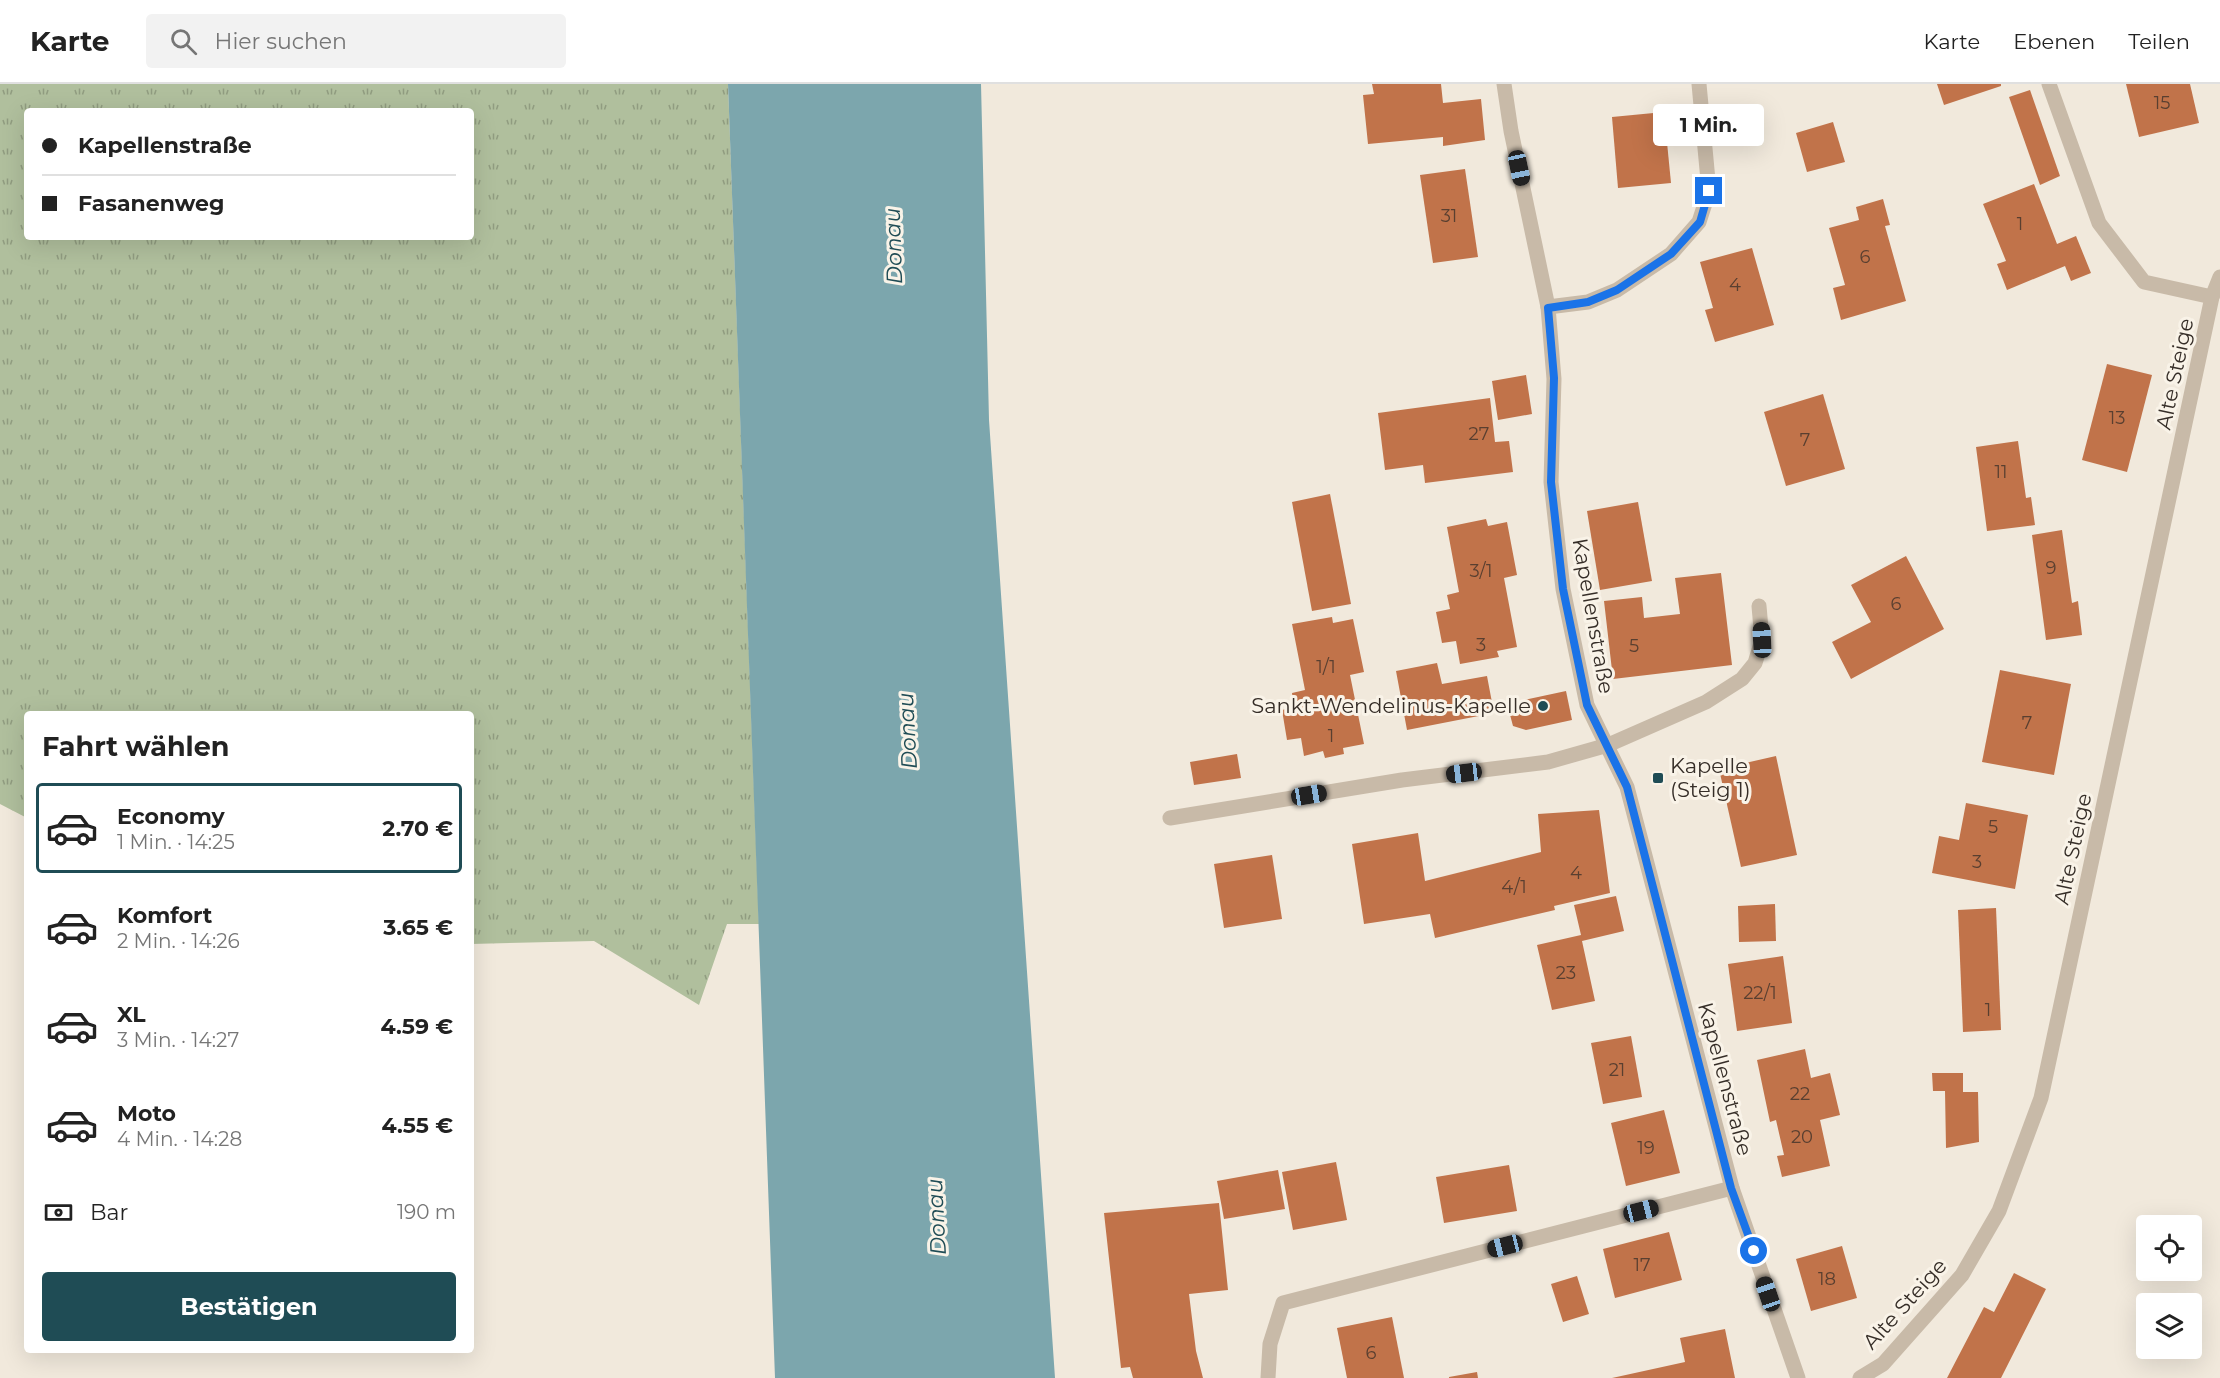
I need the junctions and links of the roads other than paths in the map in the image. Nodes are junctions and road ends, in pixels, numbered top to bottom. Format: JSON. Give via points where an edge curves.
{"nodes":[{"id":1,"x":1504,"y":84,"type":"edge"},
{"id":2,"x":1699,"y":84,"type":"edge"},
{"id":3,"x":2049,"y":84,"type":"edge"},
{"id":4,"x":2220,"y":277,"type":"edge"},
{"id":5,"x":2212,"y":297,"type":"junction"},
{"id":6,"x":1548,"y":308,"type":"junction"},
{"id":7,"x":1760,"y":606,"type":"dead end"},
{"id":8,"x":1608,"y":745,"type":"junction"},
{"id":9,"x":1170,"y":818,"type":"dead end"},
{"id":10,"x":1731,"y":1188,"type":"junction"},
{"id":11,"x":1268,"y":1378,"type":"edge"},
{"id":12,"x":1798,"y":1378,"type":"edge"},
{"id":13,"x":1860,"y":1378,"type":"edge"}],
"edges":[{"from":1,"to":6,"type":"street","name":"Kapellenstraße"},
{"from":2,"to":6,"type":"street","via":[[1709,191],[1700,222],[1671,254],[1617,290],[1588,302]]},
{"from":3,"to":5,"type":"street","via":[[2099,223],[2144,282]]},
{"from":4,"to":5,"type":"street","name":"Alte Steige"},
{"from":5,"to":13,"type":"street","name":"Alte Steige","via":[[2041,1098],[1999,1211],[1962,1275],[1882,1364]]},
{"from":6,"to":8,"type":"street","name":"Kapellenstraße","via":[[1554,378],[1551,482],[1563,589],[1587,705]]},
{"from":7,"to":8,"type":"street","via":[[1762,640],[1755,663],[1742,679],[1706,702]]},
{"from":8,"to":9,"type":"street","via":[[1548,762],[1402,780]]},
{"from":8,"to":10,"type":"street","name":"Kapellenstraße","via":[[1627,787]]},
{"from":10,"to":11,"type":"street","via":[[1283,1303],[1270,1344]]},
{"from":10,"to":12,"type":"street","name":"Kapellenstraße"}]}
